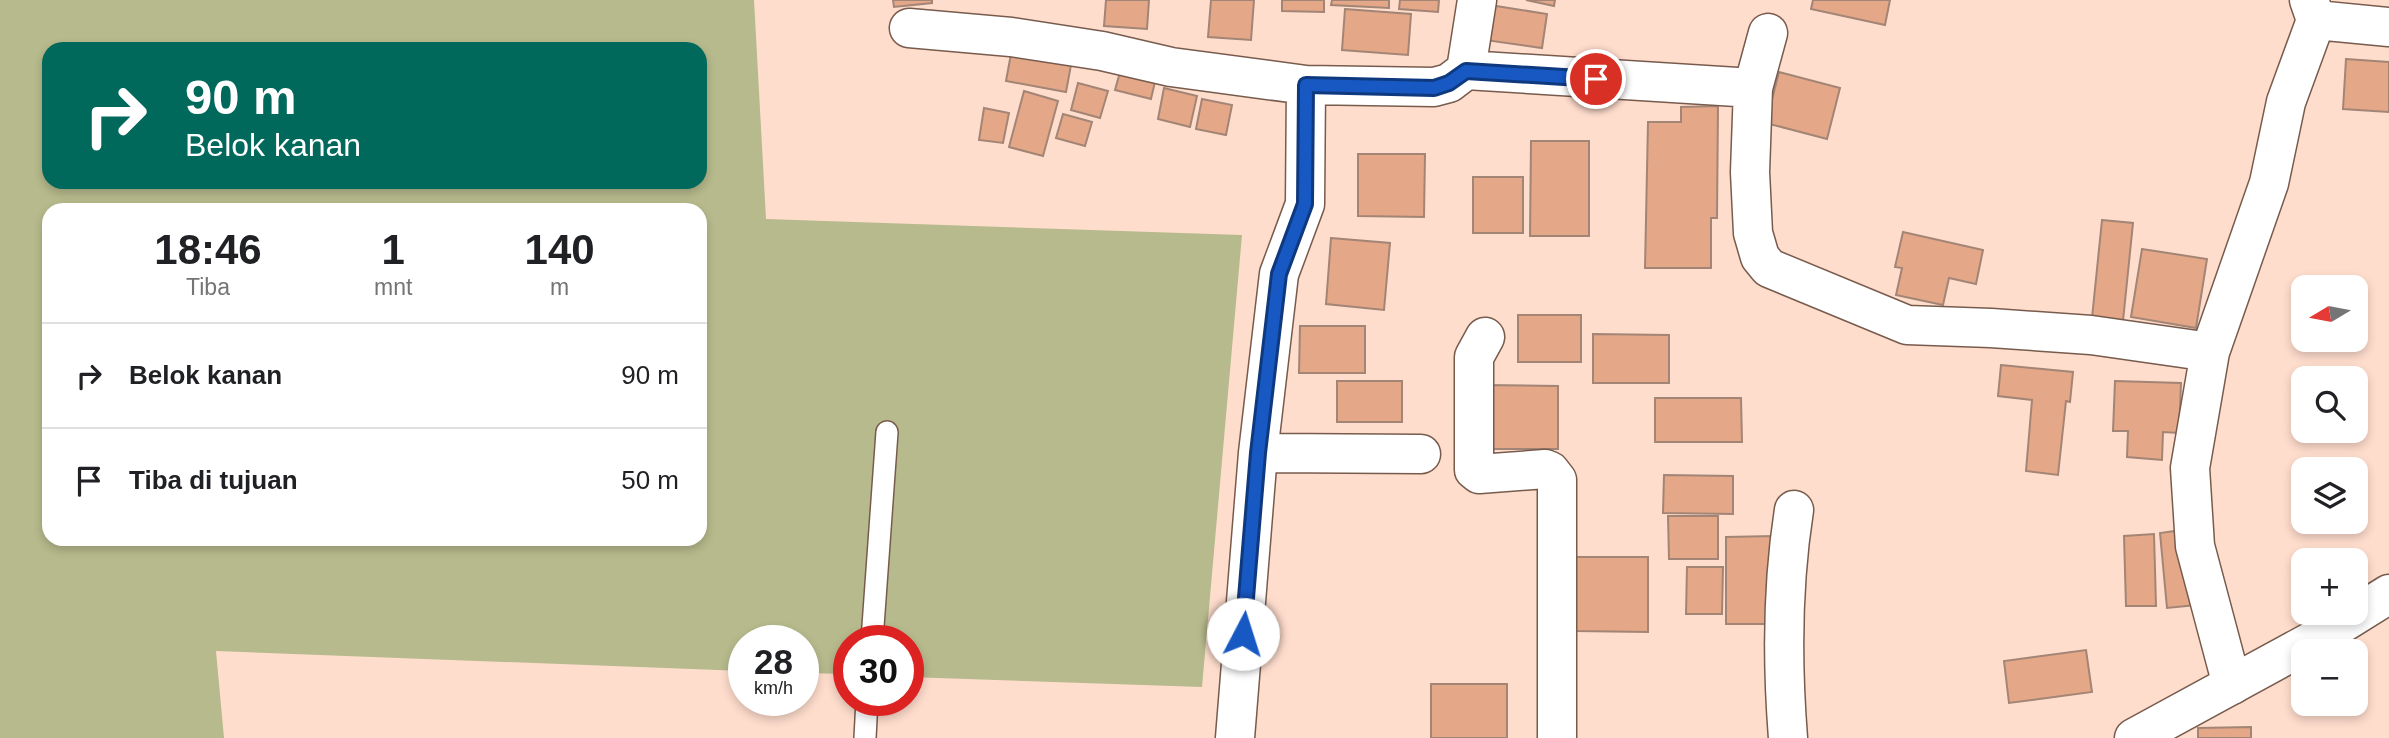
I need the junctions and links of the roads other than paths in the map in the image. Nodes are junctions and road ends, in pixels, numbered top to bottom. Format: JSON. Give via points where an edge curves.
{"nodes":[{"id":1,"x":1477,"y":0,"type":"edge"},
{"id":2,"x":2312,"y":10,"type":"edge"},
{"id":3,"x":2389,"y":27,"type":"edge"},
{"id":4,"x":909,"y":28,"type":"dead end"},
{"id":5,"x":1768,"y":33,"type":"dead end"},
{"id":6,"x":1466,"y":71,"type":"junction"},
{"id":7,"x":1306,"y":85,"type":"junction"},
{"id":8,"x":1753,"y":88,"type":"junction"},
{"id":9,"x":1485,"y":337,"type":"dead end"},
{"id":10,"x":2210,"y":352,"type":"junction"},
{"id":11,"x":887,"y":432,"type":"dead end"},
{"id":12,"x":1258,"y":453,"type":"junction"},
{"id":13,"x":1421,"y":454,"type":"dead end"},
{"id":14,"x":1794,"y":510,"type":"dead end"},
{"id":15,"x":2389,"y":594,"type":"edge"},
{"id":16,"x":873,"y":625,"type":"edge"},
{"id":17,"x":2232,"y":685,"type":"junction"},
{"id":18,"x":866,"y":716,"type":"edge"},
{"id":19,"x":865,"y":738,"type":"edge"},
{"id":20,"x":1235,"y":738,"type":"edge"},
{"id":21,"x":1557,"y":738,"type":"edge"},
{"id":22,"x":1788,"y":738,"type":"edge"},
{"id":23,"x":2134,"y":738,"type":"edge"}],
"edges":[{"from":1,"to":6,"type":"street"},
{"from":2,"to":3,"type":"street"},
{"from":2,"to":10,"type":"street","via":[[2269,183]]},
{"from":4,"to":7,"type":"street","via":[[1010,37],[1171,67]]},
{"from":5,"to":8,"type":"street"},
{"from":6,"to":7,"type":"street","via":[[1434,88]]},
{"from":6,"to":8,"type":"street"},
{"from":7,"to":12,"type":"street","via":[[1305,204],[1279,274]]},
{"from":8,"to":10,"type":"street","via":[[1753,233],[1760,257],[1769,268],[1907,325],[2091,335]]},
{"from":9,"to":21,"type":"street","via":[[1474,356],[1475,470],[1479,474],[1545,469],[1557,480]]},
{"from":10,"to":17,"type":"street","via":[[2190,468],[2195,546]]},
{"from":11,"to":16,"type":"lane"},
{"from":12,"to":13,"type":"street"},
{"from":12,"to":20,"type":"street"},
{"from":14,"to":22,"type":"street","via":[[1784,609]]},
{"from":15,"to":17,"type":"street"},
{"from":17,"to":23,"type":"street"},
{"from":18,"to":19,"type":"lane"}]}
